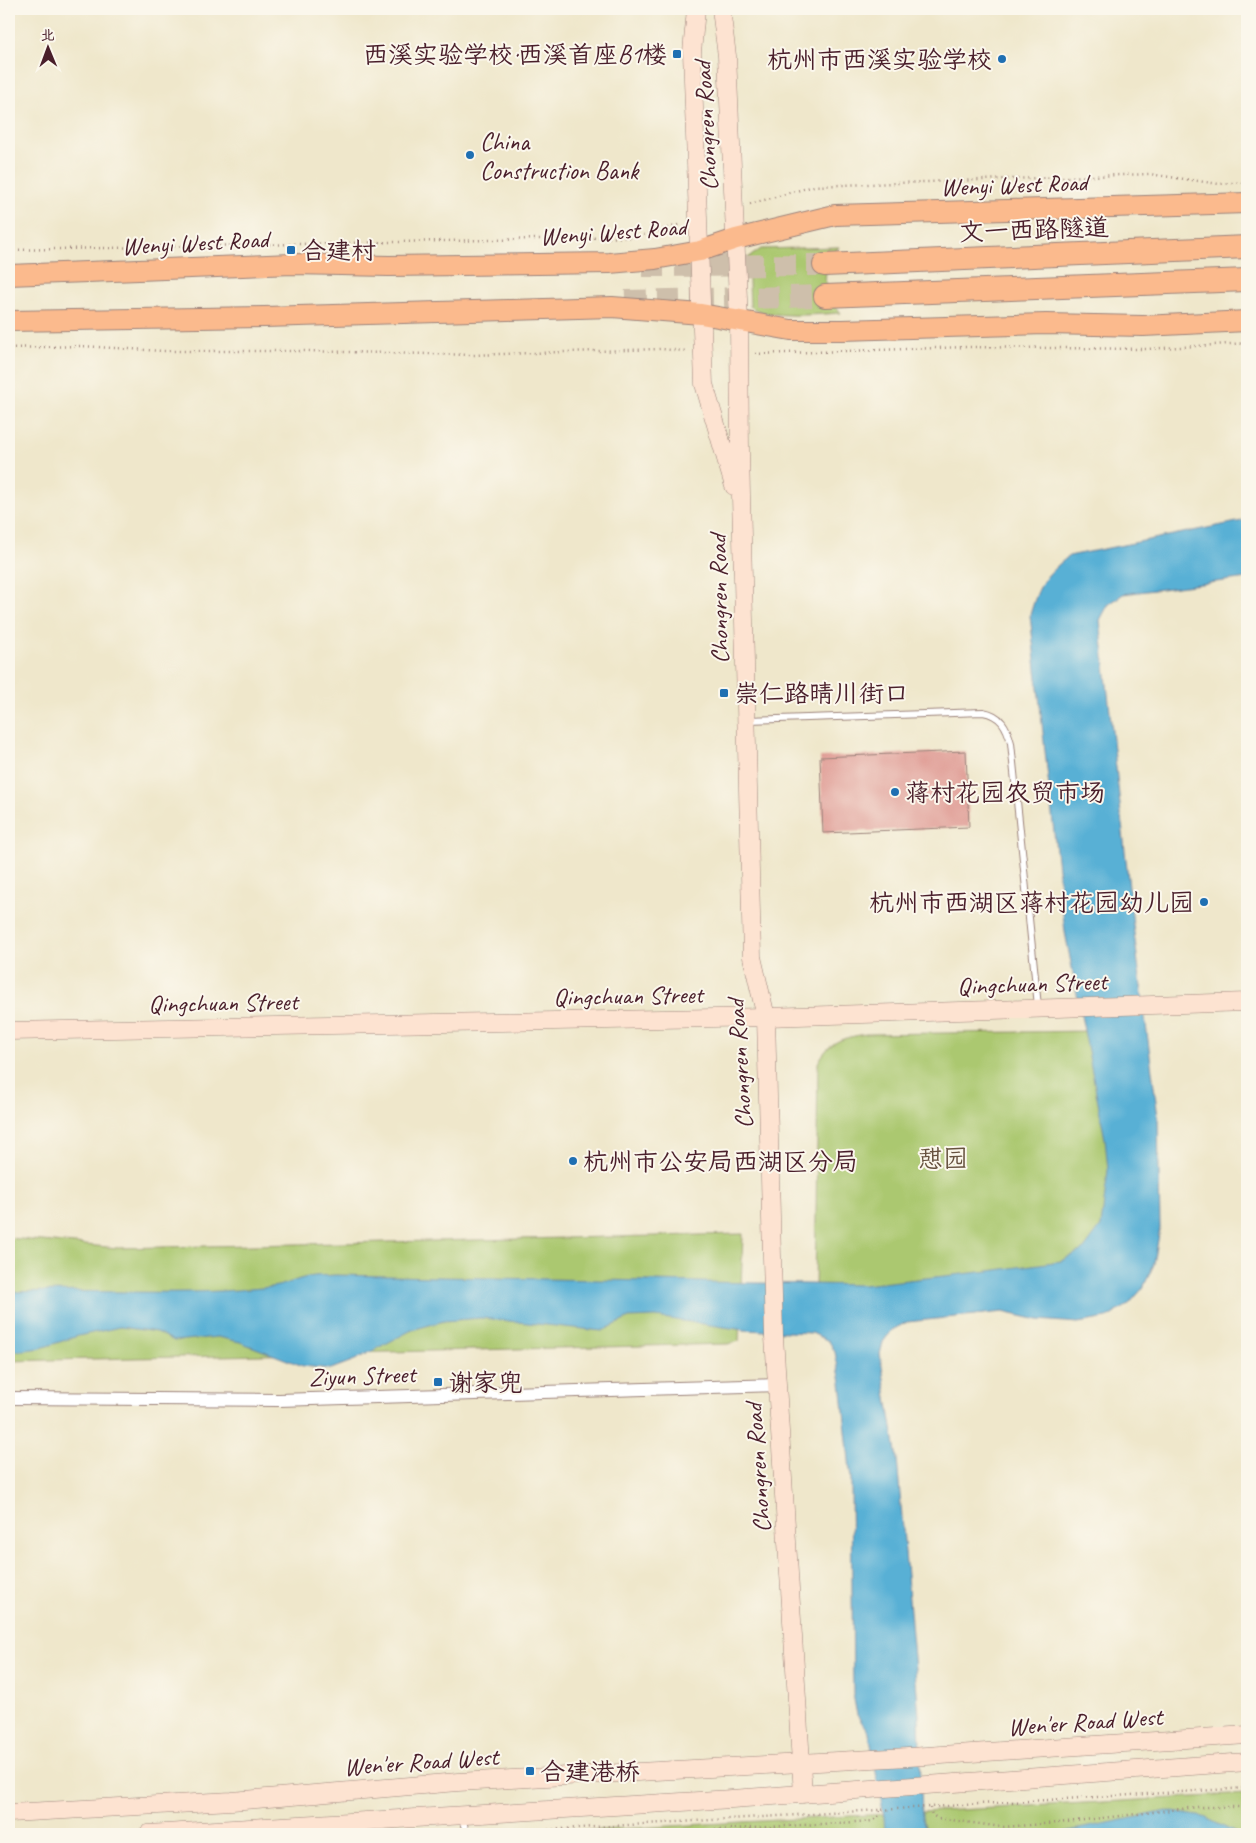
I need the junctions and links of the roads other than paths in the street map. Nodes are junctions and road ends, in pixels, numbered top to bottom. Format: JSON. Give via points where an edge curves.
{"nodes":[{"id":1,"x":696,"y":9,"type":"edge"},
{"id":2,"x":721,"y":9,"type":"edge"},
{"id":3,"x":1247,"y":203,"type":"edge"},
{"id":4,"x":736,"y":239,"type":"junction"},
{"id":5,"x":1247,"y":247,"type":"edge"},
{"id":6,"x":700,"y":251,"type":"junction"},
{"id":7,"x":824,"y":265,"type":"tunnel mouth"},
{"id":8,"x":9,"y":275,"type":"edge"},
{"id":9,"x":1247,"y":280,"type":"edge"},
{"id":10,"x":825,"y":296,"type":"tunnel mouth"},
{"id":11,"x":701,"y":314,"type":"junction"},
{"id":12,"x":9,"y":321,"type":"edge"},
{"id":13,"x":740,"y":321,"type":"junction"},
{"id":14,"x":1247,"y":321,"type":"edge"},
{"id":15,"x":741,"y":511,"type":"junction"},
{"id":16,"x":746,"y":720,"type":"junction"},
{"id":17,"x":1247,"y":1002,"type":"edge"},
{"id":18,"x":1038,"y":1007,"type":"junction"},
{"id":19,"x":766,"y":1017,"type":"junction"},
{"id":20,"x":9,"y":1031,"type":"edge"},
{"id":21,"x":777,"y":1384,"type":"junction"},
{"id":22,"x":9,"y":1398,"type":"edge"},
{"id":23,"x":1247,"y":1735,"type":"edge"},
{"id":24,"x":1247,"y":1762,"type":"edge"},
{"id":25,"x":800,"y":1764,"type":"junction"},
{"id":26,"x":803,"y":1794,"type":"junction"},
{"id":27,"x":9,"y":1813,"type":"edge"},
{"id":28,"x":461,"y":1815,"type":"junction"},
{"id":29,"x":148,"y":1834,"type":"edge"},
{"id":30,"x":467,"y":1834,"type":"edge"}],
"edges":[{"from":1,"to":6,"type":"street","name":"Chongren Road","via":[[692,52]]},
{"from":2,"to":4,"type":"street","name":"Chongren Road","via":[[727,56]]},
{"from":3,"to":4,"type":"main road","name":"Wenyi West Road","via":[[835,215]]},
{"from":4,"to":6,"type":"main road","name":"Wenyi West Road"},
{"from":4,"to":13,"type":"street","name":"Chongren Road"},
{"from":5,"to":7,"type":"highway","name":"文一西路隧道"},
{"from":6,"to":8,"type":"main road","name":"Wenyi West Road","via":[[655,259],[609,262],[389,266],[292,264]]},
{"from":6,"to":11,"type":"street","name":"Chongren Road"},
{"from":9,"to":10,"type":"highway"},
{"from":11,"to":12,"type":"main road","via":[[612,307]]},
{"from":11,"to":13,"type":"main road"},
{"from":11,"to":15,"type":"street","name":"Chongren Road","via":[[704,384]]},
{"from":13,"to":14,"type":"main road","via":[[791,330],[1046,324],[1143,326]]},
{"from":13,"to":15,"type":"street","name":"Chongren Road"},
{"from":15,"to":16,"type":"street","name":"Chongren Road"},
{"from":16,"to":18,"type":"lane","via":[[984,712],[1001,721],[1007,728],[1011,743]]},
{"from":16,"to":19,"type":"street","name":"Chongren Road","via":[[752,957]]},
{"from":17,"to":18,"type":"street","name":"Qingchuan Street"},
{"from":18,"to":19,"type":"street","name":"Qingchuan Street"},
{"from":19,"to":20,"type":"street","name":"Qingchuan Street"},
{"from":19,"to":21,"type":"street","name":"Chongren Road"},
{"from":21,"to":22,"type":"street","name":"Ziyun Street","via":[[279,1400]]},
{"from":21,"to":25,"type":"street","name":"Chongren Road"},
{"from":23,"to":25,"type":"street","name":"Wen'er Road West"},
{"from":24,"to":26,"type":"street","name":"Wen'er Road West"},
{"from":25,"to":26,"type":"street","name":"Chongren Road"},
{"from":25,"to":27,"type":"street","name":"Wen'er Road West","via":[[468,1782],[232,1801]]},
{"from":26,"to":28,"type":"street"},
{"from":28,"to":29,"type":"street"},
{"from":28,"to":30,"type":"lane"}]}
